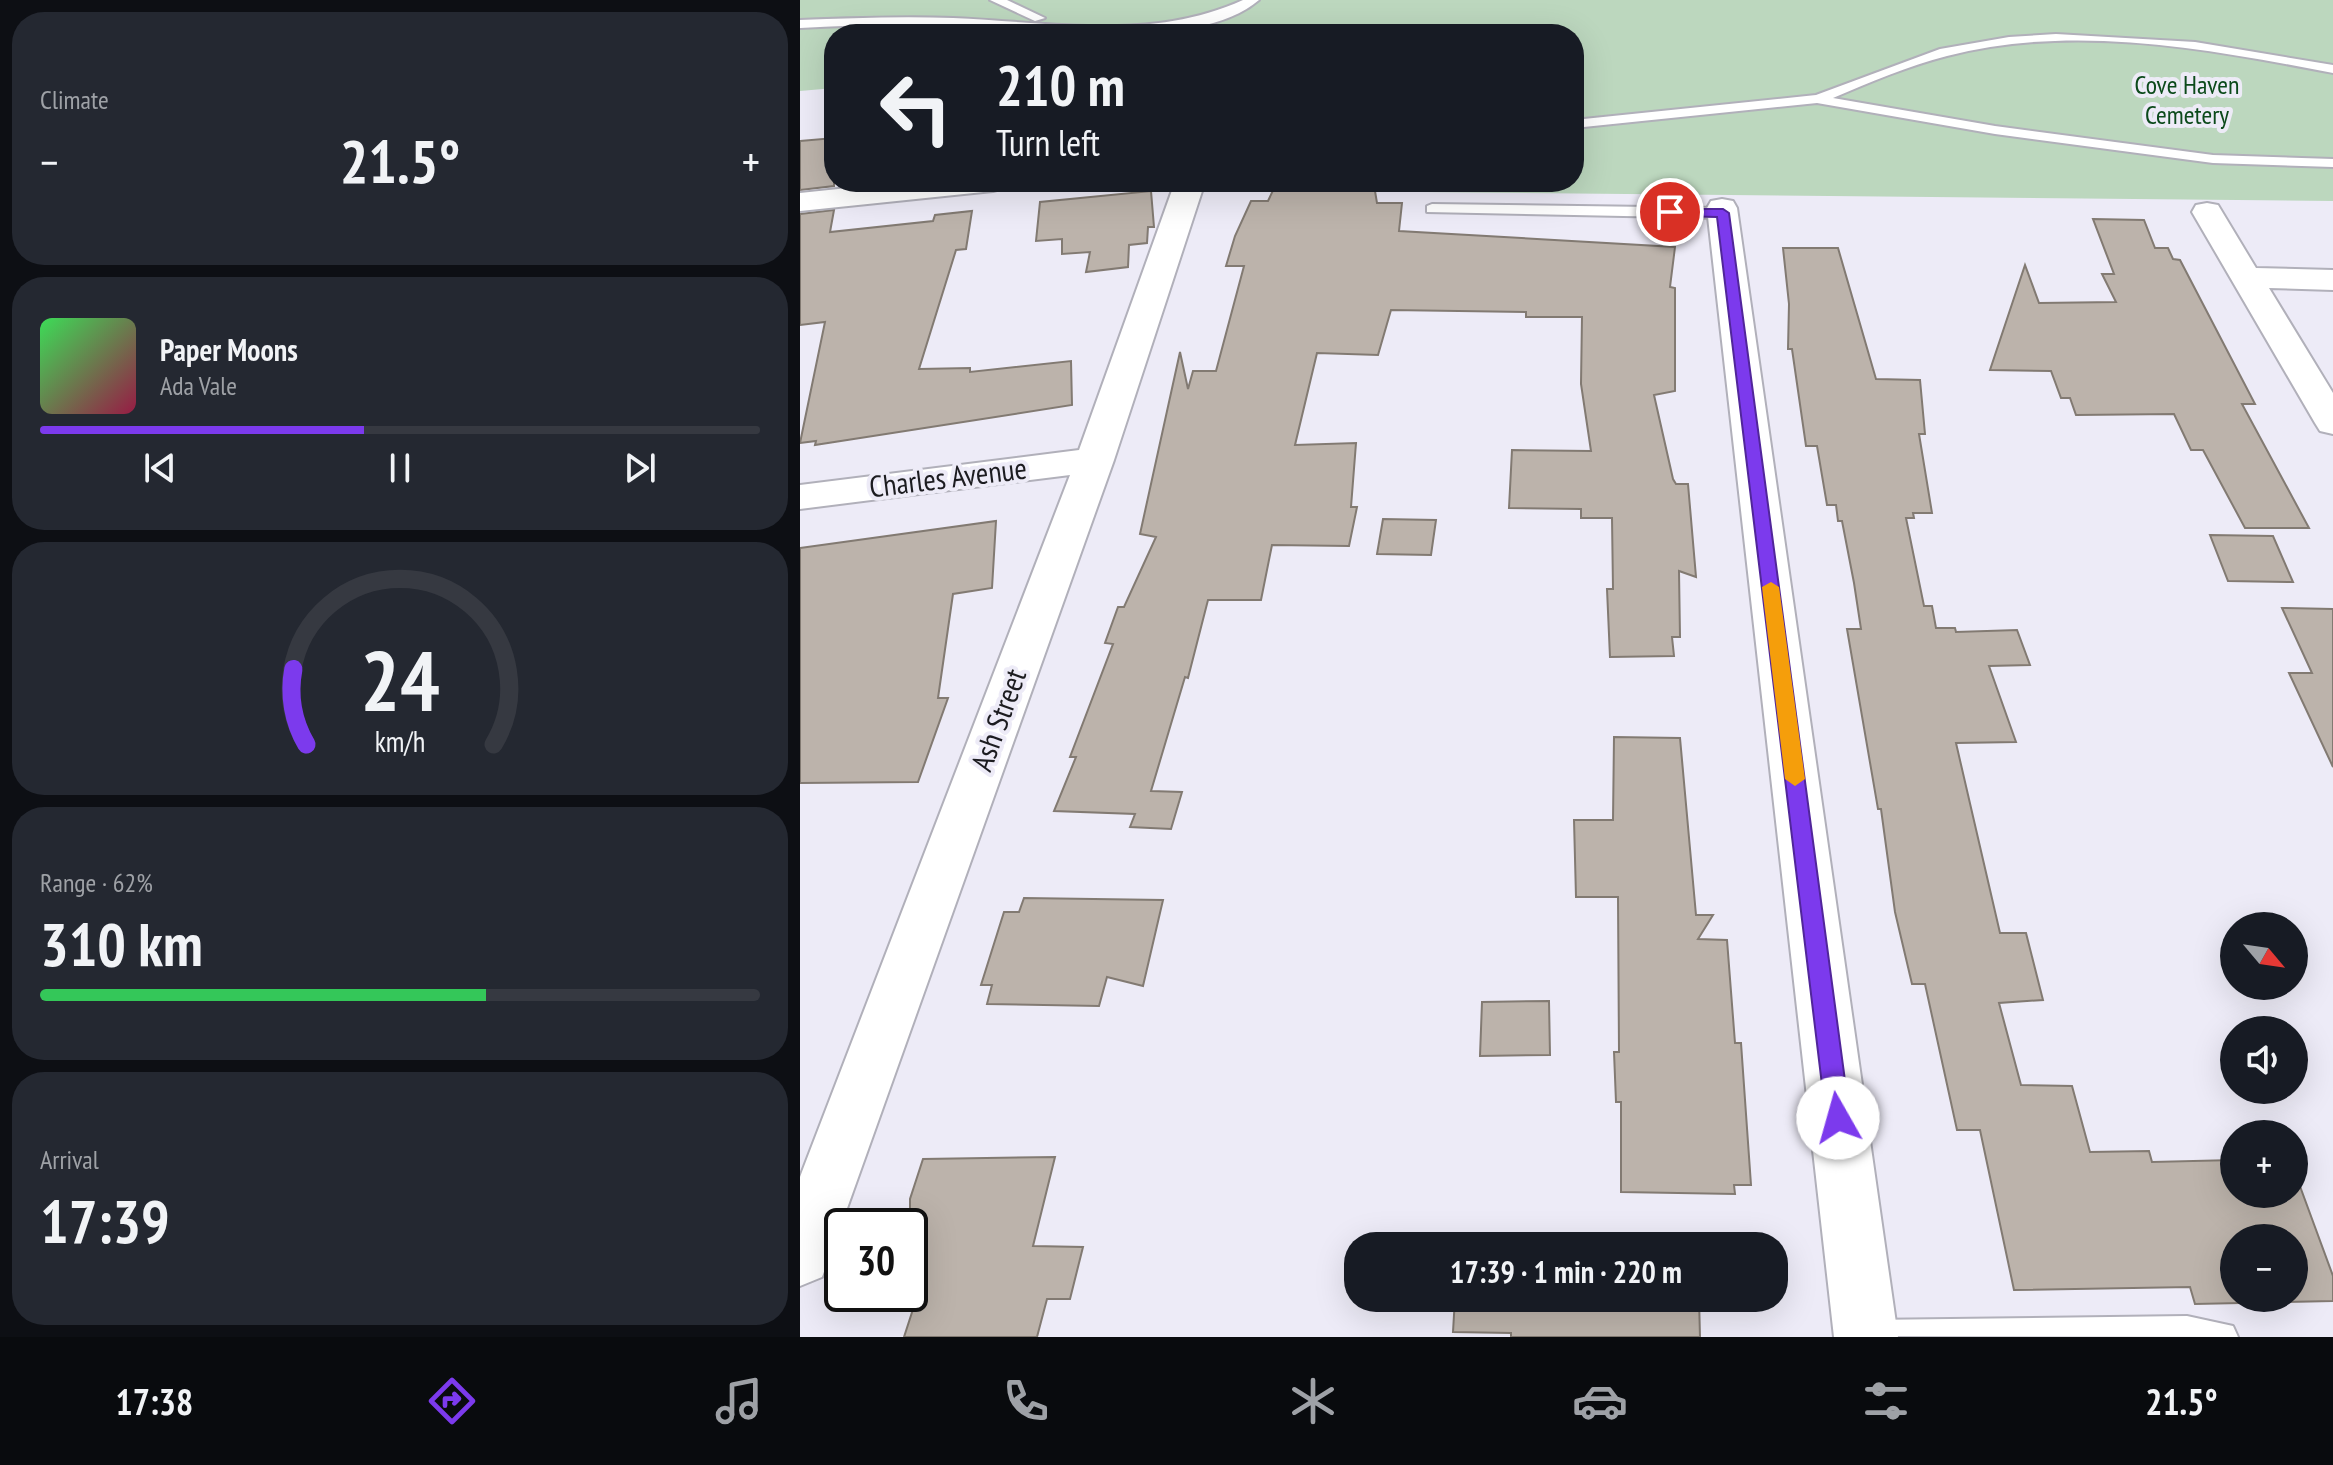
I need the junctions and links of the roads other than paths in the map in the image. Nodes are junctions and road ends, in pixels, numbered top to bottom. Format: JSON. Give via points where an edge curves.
{"nodes":[{"id":1,"x":996,"y":0,"type":"edge"},
{"id":2,"x":1253,"y":0,"type":"edge"},
{"id":3,"x":800,"y":24,"type":"edge"},
{"id":4,"x":951,"y":24,"type":"edge"},
{"id":5,"x":1056,"y":24,"type":"edge"},
{"id":6,"x":1188,"y":24,"type":"edge"},
{"id":7,"x":2333,"y":69,"type":"edge"},
{"id":8,"x":1817,"y":99,"type":"junction"},
{"id":9,"x":1584,"y":123,"type":"edge"},
{"id":10,"x":2333,"y":163,"type":"edge"},
{"id":11,"x":896,"y":192,"type":"edge"},
{"id":12,"x":1187,"y":192,"type":"edge"},
{"id":13,"x":800,"y":202,"type":"edge"},
{"id":14,"x":1432,"y":209,"type":"dead end"},
{"id":15,"x":1723,"y":211,"type":"joint"},
{"id":16,"x":2207,"y":212,"type":"dead end"},
{"id":17,"x":2245,"y":277,"type":"junction"},
{"id":18,"x":2333,"y":280,"type":"edge"},
{"id":19,"x":2333,"y":423,"type":"edge"},
{"id":20,"x":1095,"y":460,"type":"junction"},
{"id":21,"x":800,"y":497,"type":"edge"},
{"id":22,"x":800,"y":1256,"type":"edge"},
{"id":23,"x":1866,"y":1337,"type":"edge"},
{"id":24,"x":2222,"y":1337,"type":"edge"}],
"edges":[{"from":1,"to":5,"type":"lane"},
{"from":2,"to":6,"type":"lane"},
{"from":3,"to":4,"type":"lane"},
{"from":7,"to":8,"type":"lane","via":[[2188,42],[2036,39],[1962,48]]},
{"from":8,"to":9,"type":"lane"},
{"from":8,"to":10,"type":"lane","via":[[2213,159]]},
{"from":11,"to":13,"type":"street"},
{"from":12,"to":20,"type":"street","name":"Ash Street"},
{"from":14,"to":15,"type":"lane"},
{"from":15,"to":23,"type":"street"},
{"from":16,"to":17,"type":"street"},
{"from":17,"to":18,"type":"street"},
{"from":17,"to":19,"type":"street"},
{"from":20,"to":21,"type":"street","name":"Charles Avenue"},
{"from":20,"to":22,"type":"street","name":"Ash Street"},
{"from":23,"to":24,"type":"lane","via":[[2187,1332]]}]}
